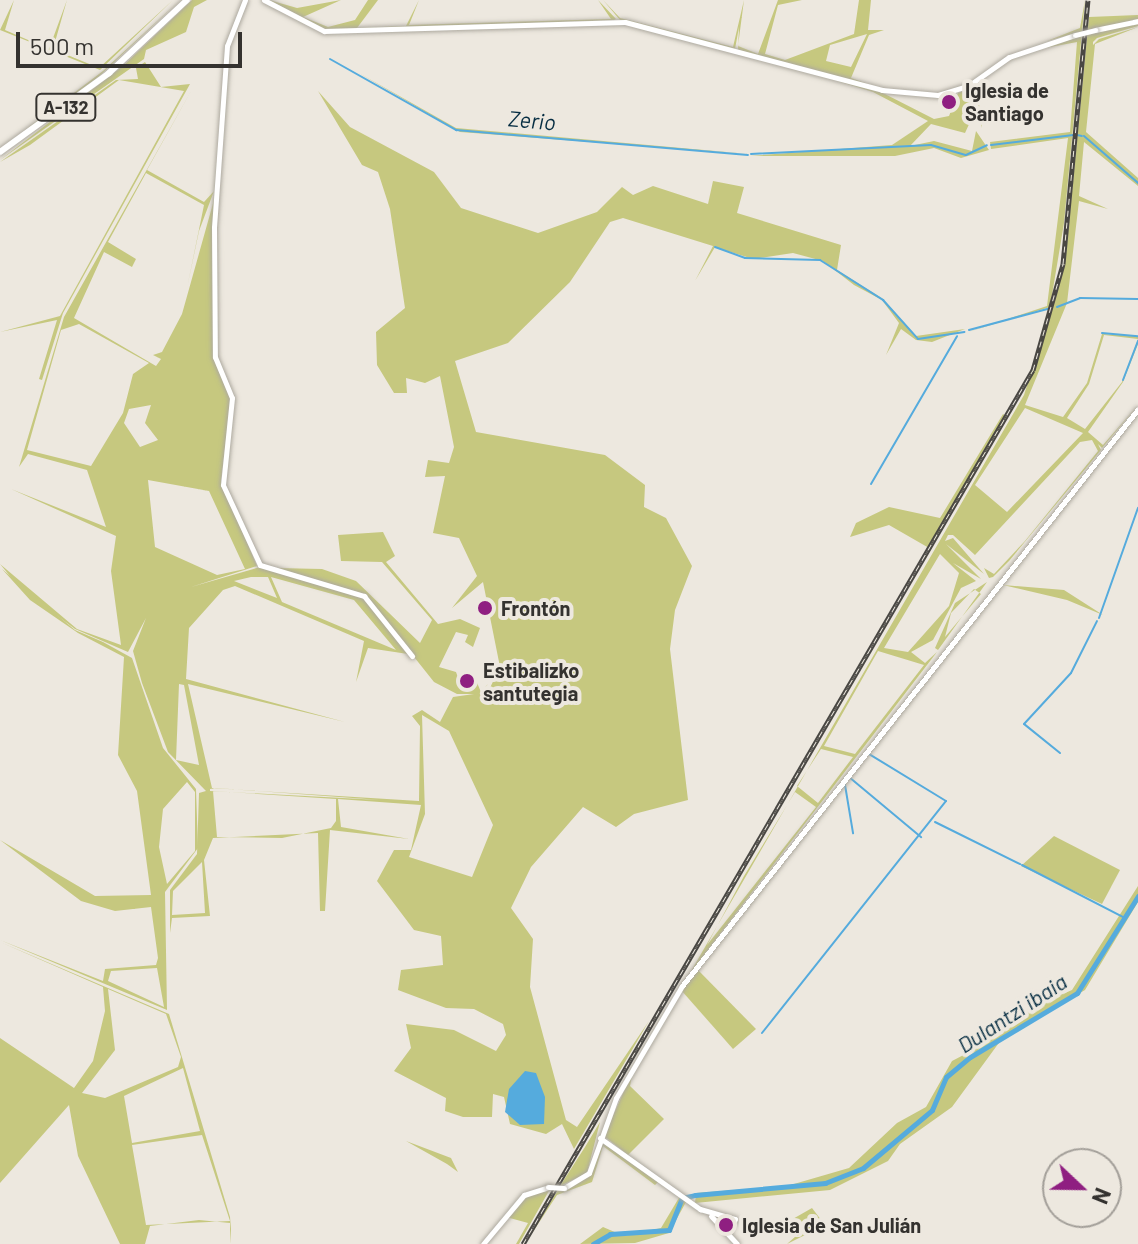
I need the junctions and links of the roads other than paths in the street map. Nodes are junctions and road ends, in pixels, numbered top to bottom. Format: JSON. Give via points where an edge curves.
{"nodes":[{"id":1,"x":187,"y":0,"type":"edge"},
{"id":2,"x":245,"y":0,"type":"edge"},
{"id":3,"x":264,"y":0,"type":"edge"},
{"id":4,"x":1138,"y":21,"type":"edge"},
{"id":5,"x":0,"y":152,"type":"edge"},
{"id":6,"x":1138,"y":409,"type":"edge"},
{"id":7,"x":412,"y":656,"type":"dead end"},
{"id":8,"x":600,"y":1138,"type":"junction"},
{"id":9,"x":711,"y":1216,"type":"junction"},
{"id":10,"x":728,"y":1232,"type":"junction"},
{"id":11,"x":483,"y":1244,"type":"edge"},
{"id":12,"x":737,"y":1244,"type":"edge"}],
"edges":[{"from":1,"to":5,"type":"main road","number":"A-132","via":[[109,73]]},
{"from":2,"to":7,"type":"street","via":[[227,46],[214,227],[215,357],[232,398],[223,485],[260,565],[360,594]]},
{"from":3,"to":4,"type":"street","bridge":true,"via":[[324,31],[625,22],[882,90],[938,95],[968,86],[1009,57]]},
{"from":6,"to":8,"type":"street","via":[[682,986]]},
{"from":8,"to":9,"type":"street"},
{"from":8,"to":11,"type":"street","bridge":true,"via":[[585,1178],[524,1195]]},
{"from":9,"to":10,"type":"street","via":[[720,1233]]},
{"from":9,"to":10,"type":"street","via":[[735,1219]]},
{"from":10,"to":12,"type":"street"}]}
